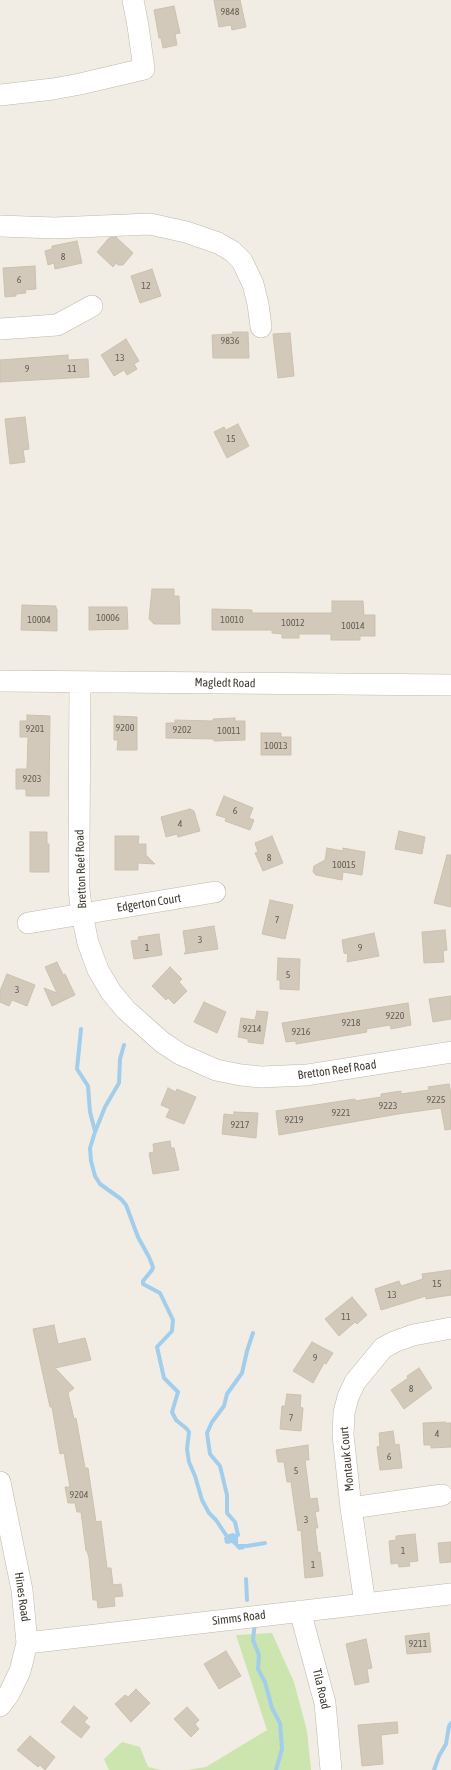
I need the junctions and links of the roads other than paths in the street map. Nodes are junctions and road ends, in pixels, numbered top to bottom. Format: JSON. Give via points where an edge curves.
{"nodes":[{"id":1,"x":133,"y":0,"type":"edge"},
{"id":2,"x":0,"y":95,"type":"edge"},
{"id":3,"x":0,"y":226,"type":"edge"},
{"id":4,"x":92,"y":306,"type":"dead end"},
{"id":5,"x":261,"y":327,"type":"dead end"},
{"id":6,"x":0,"y":329,"type":"edge"},
{"id":7,"x":0,"y":681,"type":"edge"},
{"id":8,"x":80,"y":682,"type":"junction"},
{"id":9,"x":451,"y":685,"type":"edge"},
{"id":10,"x":215,"y":892,"type":"dead end"},
{"id":11,"x":82,"y":914,"type":"junction"},
{"id":12,"x":28,"y":923,"type":"dead end"},
{"id":13,"x":451,"y":1052,"type":"edge"},
{"id":14,"x":451,"y":1328,"type":"edge"},
{"id":15,"x":0,"y":1482,"type":"edge"},
{"id":16,"x":442,"y":1495,"type":"dead end"},
{"id":17,"x":351,"y":1508,"type":"junction"},
{"id":18,"x":451,"y":1594,"type":"edge"},
{"id":19,"x":365,"y":1604,"type":"junction"},
{"id":20,"x":300,"y":1611,"type":"junction"},
{"id":21,"x":27,"y":1643,"type":"junction"},
{"id":22,"x":0,"y":1706,"type":"edge"},
{"id":23,"x":331,"y":1770,"type":"edge"}],
"edges":[{"from":1,"to":2,"type":"street","via":[[144,69],[54,89]]},
{"from":3,"to":5,"type":"street","via":[[54,228],[150,224],[218,243],[242,261],[253,284]]},
{"from":4,"to":6,"type":"street","via":[[57,325]]},
{"from":7,"to":8,"type":"street","name":"Magledt Road"},
{"from":8,"to":9,"type":"street","name":"Magledt Road"},
{"from":8,"to":11,"type":"street","name":"Bretton Reef Road","via":[[78,851]]},
{"from":10,"to":11,"type":"street","name":"Edgerton Court"},
{"from":11,"to":12,"type":"street","name":"Edgerton Court"},
{"from":11,"to":13,"type":"street","name":"Bretton Reef Road","via":[[88,943],[98,970],[126,1010],[162,1042],[180,1054],[216,1070],[261,1077],[294,1076]]},
{"from":14,"to":17,"type":"street","name":"Montauk Court","via":[[413,1336],[383,1348],[355,1382],[344,1412],[343,1436]]},
{"from":15,"to":21,"type":"street","name":"Hines Road","via":[[22,1590]]},
{"from":16,"to":17,"type":"street"},
{"from":17,"to":19,"type":"street","name":"Montauk Court"},
{"from":18,"to":19,"type":"street","name":"Simms Road"},
{"from":19,"to":20,"type":"street","name":"Simms Road"},
{"from":20,"to":21,"type":"street","name":"Simms Road"},
{"from":20,"to":23,"type":"street","name":"Tila Road","via":[[325,1703]]},
{"from":21,"to":22,"type":"street","name":"Hines Road","via":[[16,1682]]}]}
